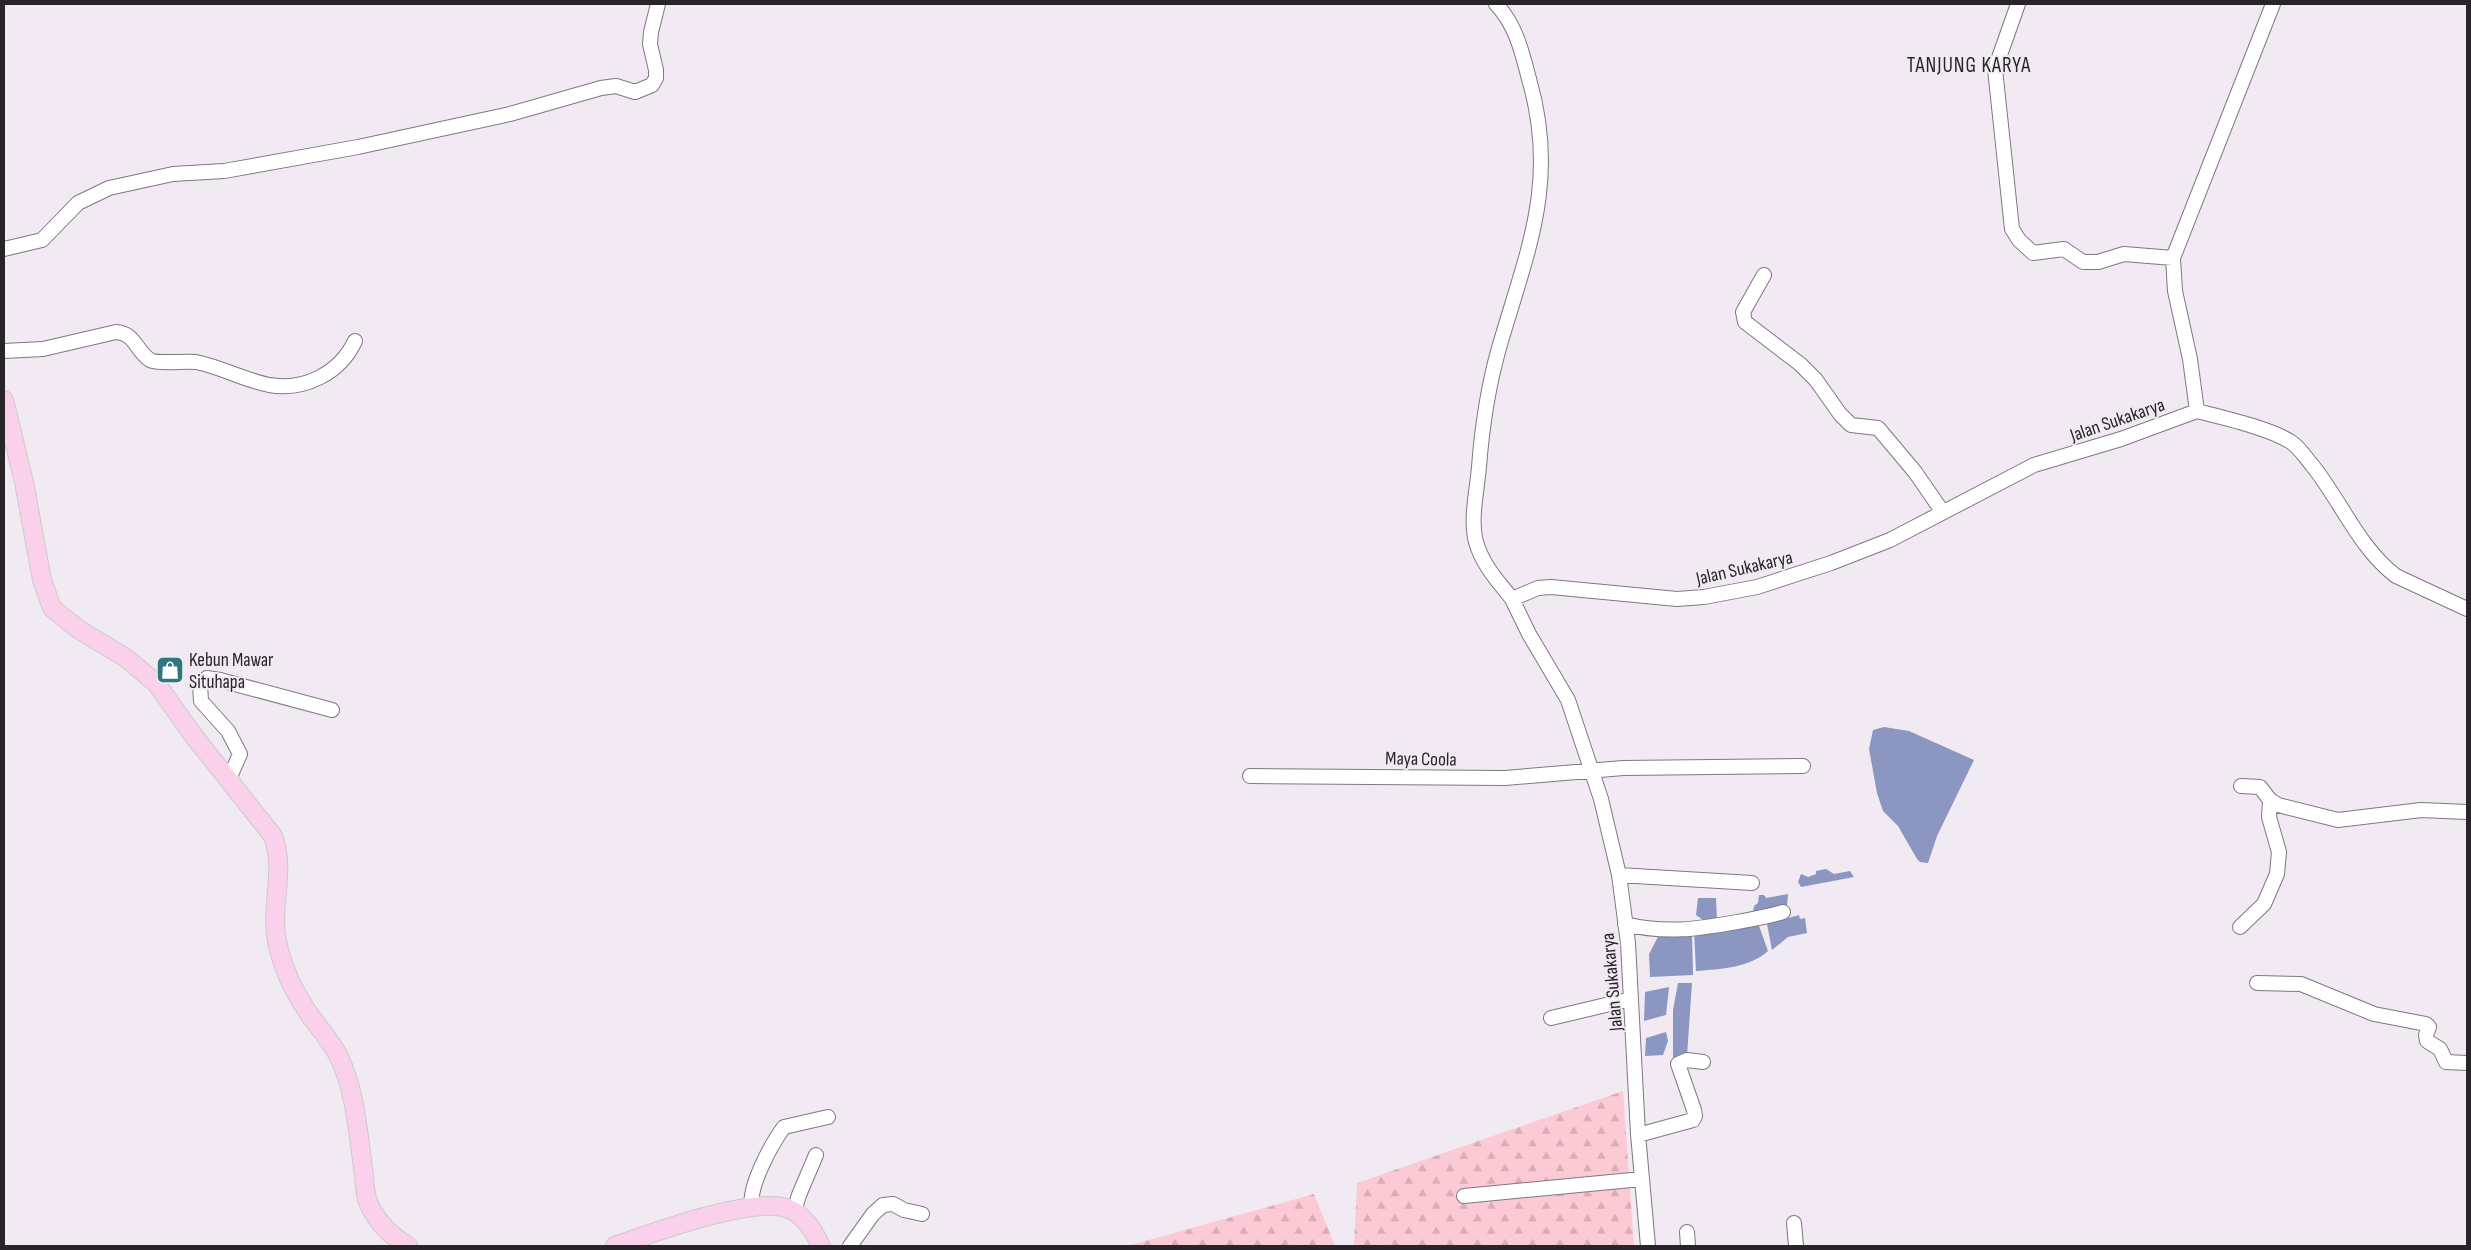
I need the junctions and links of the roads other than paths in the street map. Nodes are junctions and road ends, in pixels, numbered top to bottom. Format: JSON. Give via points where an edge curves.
{"nodes":[{"id":1,"x":658,"y":4,"type":"edge"},
{"id":2,"x":1496,"y":4,"type":"edge"},
{"id":3,"x":2018,"y":4,"type":"edge"},
{"id":4,"x":2273,"y":4,"type":"edge"},
{"id":5,"x":4,"y":249,"type":"edge"},
{"id":6,"x":2173,"y":258,"type":"junction"},
{"id":7,"x":1764,"y":274,"type":"dead end"},
{"id":8,"x":355,"y":341,"type":"dead end"},
{"id":9,"x":4,"y":352,"type":"edge"},
{"id":10,"x":4,"y":400,"type":"edge"},
{"id":11,"x":2197,"y":410,"type":"junction"},
{"id":12,"x":1942,"y":511,"type":"junction"},
{"id":13,"x":1512,"y":599,"type":"junction"},
{"id":14,"x":2467,"y":609,"type":"edge"},
{"id":15,"x":332,"y":710,"type":"dead end"},
{"id":16,"x":1803,"y":766,"type":"dead end"},
{"id":17,"x":1592,"y":771,"type":"junction"},
{"id":18,"x":1250,"y":776,"type":"dead end"},
{"id":19,"x":229,"y":779,"type":"junction"},
{"id":20,"x":2242,"y":786,"type":"dead end"},
{"id":21,"x":2270,"y":800,"type":"junction"},
{"id":22,"x":2467,"y":812,"type":"edge"},
{"id":23,"x":1619,"y":875,"type":"junction"},
{"id":24,"x":1752,"y":883,"type":"dead end"},
{"id":25,"x":1783,"y":912,"type":"dead end"},
{"id":26,"x":1625,"y":924,"type":"junction"},
{"id":27,"x":2240,"y":927,"type":"dead end"},
{"id":28,"x":2257,"y":983,"type":"dead end"},
{"id":29,"x":1631,"y":999,"type":"junction"},
{"id":30,"x":1551,"y":1018,"type":"dead end"},
{"id":31,"x":1703,"y":1062,"type":"dead end"},
{"id":32,"x":2467,"y":1063,"type":"edge"},
{"id":33,"x":828,"y":1117,"type":"dead end"},
{"id":34,"x":1638,"y":1135,"type":"junction"},
{"id":35,"x":816,"y":1155,"type":"dead end"},
{"id":36,"x":1642,"y":1179,"type":"junction"},
{"id":37,"x":1464,"y":1196,"type":"dead end"},
{"id":38,"x":752,"y":1206,"type":"junction"},
{"id":39,"x":794,"y":1212,"type":"junction"},
{"id":40,"x":922,"y":1214,"type":"dead end"},
{"id":41,"x":1794,"y":1223,"type":"dead end"},
{"id":42,"x":408,"y":1246,"type":"edge"},
{"id":43,"x":615,"y":1246,"type":"edge"},
{"id":44,"x":821,"y":1246,"type":"edge"},
{"id":45,"x":850,"y":1246,"type":"edge"},
{"id":46,"x":1648,"y":1246,"type":"edge"},
{"id":47,"x":1796,"y":1246,"type":"edge"}],
"edges":[{"from":1,"to":5,"type":"street","via":[[650,44],[656,78],[644,90],[635,92],[616,86],[601,88],[510,114],[429,132],[224,171],[173,174],[109,188],[78,203],[42,240]]},
{"from":2,"to":13,"type":"street","via":[[1504,12],[1519,43],[1534,96],[1542,147],[1534,234],[1487,401],[1474,520],[1476,540],[1487,569]]},
{"from":3,"to":6,"type":"street","via":[[1995,69],[2009,209],[2015,234],[2033,253],[2064,249],[2082,262],[2098,262],[2124,254]]},
{"from":4,"to":6,"type":"street"},
{"from":6,"to":11,"type":"street","via":[[2175,291]]},
{"from":7,"to":12,"type":"street","via":[[1743,312],[1745,322],[1800,364],[1846,421],[1857,427],[1878,428]]},
{"from":8,"to":9,"type":"street","via":[[342,362],[326,375],[314,381],[270,385],[196,362],[151,360],[124,332],[43,349]]},
{"from":10,"to":19,"type":"main road","via":[[24,482],[42,580],[52,608],[78,629],[145,671]]},
{"from":11,"to":12,"type":"street","name":"Jalan Sukakarya","via":[[2121,440],[2034,465]]},
{"from":11,"to":14,"type":"street","via":[[2277,435],[2293,444],[2318,473],[2383,566],[2396,576]]},
{"from":12,"to":13,"type":"street","name":"Jalan Sukakarya","via":[[1879,545],[1785,578],[1728,593],[1664,598],[1551,587],[1538,588]]},
{"from":13,"to":17,"type":"street","name":"Jalan Sukakarya","via":[[1568,700]]},
{"from":15,"to":19,"type":"street","via":[[207,678],[200,684],[201,701],[228,731],[240,754]]},
{"from":16,"to":17,"type":"street","name":"Maya Coola"},
{"from":17,"to":18,"type":"street","name":"Maya Coola","via":[[1505,778]]},
{"from":17,"to":23,"type":"street","name":"Jalan Sukakarya"},
{"from":19,"to":42,"type":"main road","via":[[267,826],[277,848],[280,872],[275,912],[278,942],[293,989],[342,1065],[354,1109],[368,1201],[386,1229]]},
{"from":20,"to":21,"type":"street","via":[[2260,787]]},
{"from":21,"to":22,"type":"street","via":[[2278,805],[2338,820],[2421,810]]},
{"from":21,"to":27,"type":"street","via":[[2269,816],[2278,846],[2277,874],[2264,904]]},
{"from":23,"to":24,"type":"street"},
{"from":23,"to":26,"type":"street","name":"Jalan Sukakarya"},
{"from":25,"to":26,"type":"street","via":[[1766,918],[1694,930],[1641,928]]},
{"from":26,"to":29,"type":"street","name":"Jalan Sukakarya"},
{"from":28,"to":32,"type":"street","via":[[2302,984],[2374,1014],[2426,1024],[2429,1027],[2427,1041],[2440,1049],[2446,1062]]},
{"from":29,"to":30,"type":"street"},
{"from":29,"to":34,"type":"street","name":"Jalan Sukakarya"},
{"from":31,"to":34,"type":"street","via":[[1687,1060],[1678,1064],[1694,1110],[1693,1120]]},
{"from":33,"to":38,"type":"street","via":[[784,1127],[761,1169]]},
{"from":34,"to":36,"type":"street","name":"Jalan Sukakarya"},
{"from":35,"to":39,"type":"street"},
{"from":36,"to":37,"type":"street"},
{"from":36,"to":46,"type":"street","name":"Jalan Sukakarya"},
{"from":38,"to":39,"type":"main road","via":[[778,1206]]},
{"from":38,"to":43,"type":"main road"},
{"from":39,"to":44,"type":"main road","via":[[816,1234]]},
{"from":40,"to":45,"type":"street","via":[[893,1204],[883,1205]]},
{"from":41,"to":47,"type":"street"}]}
